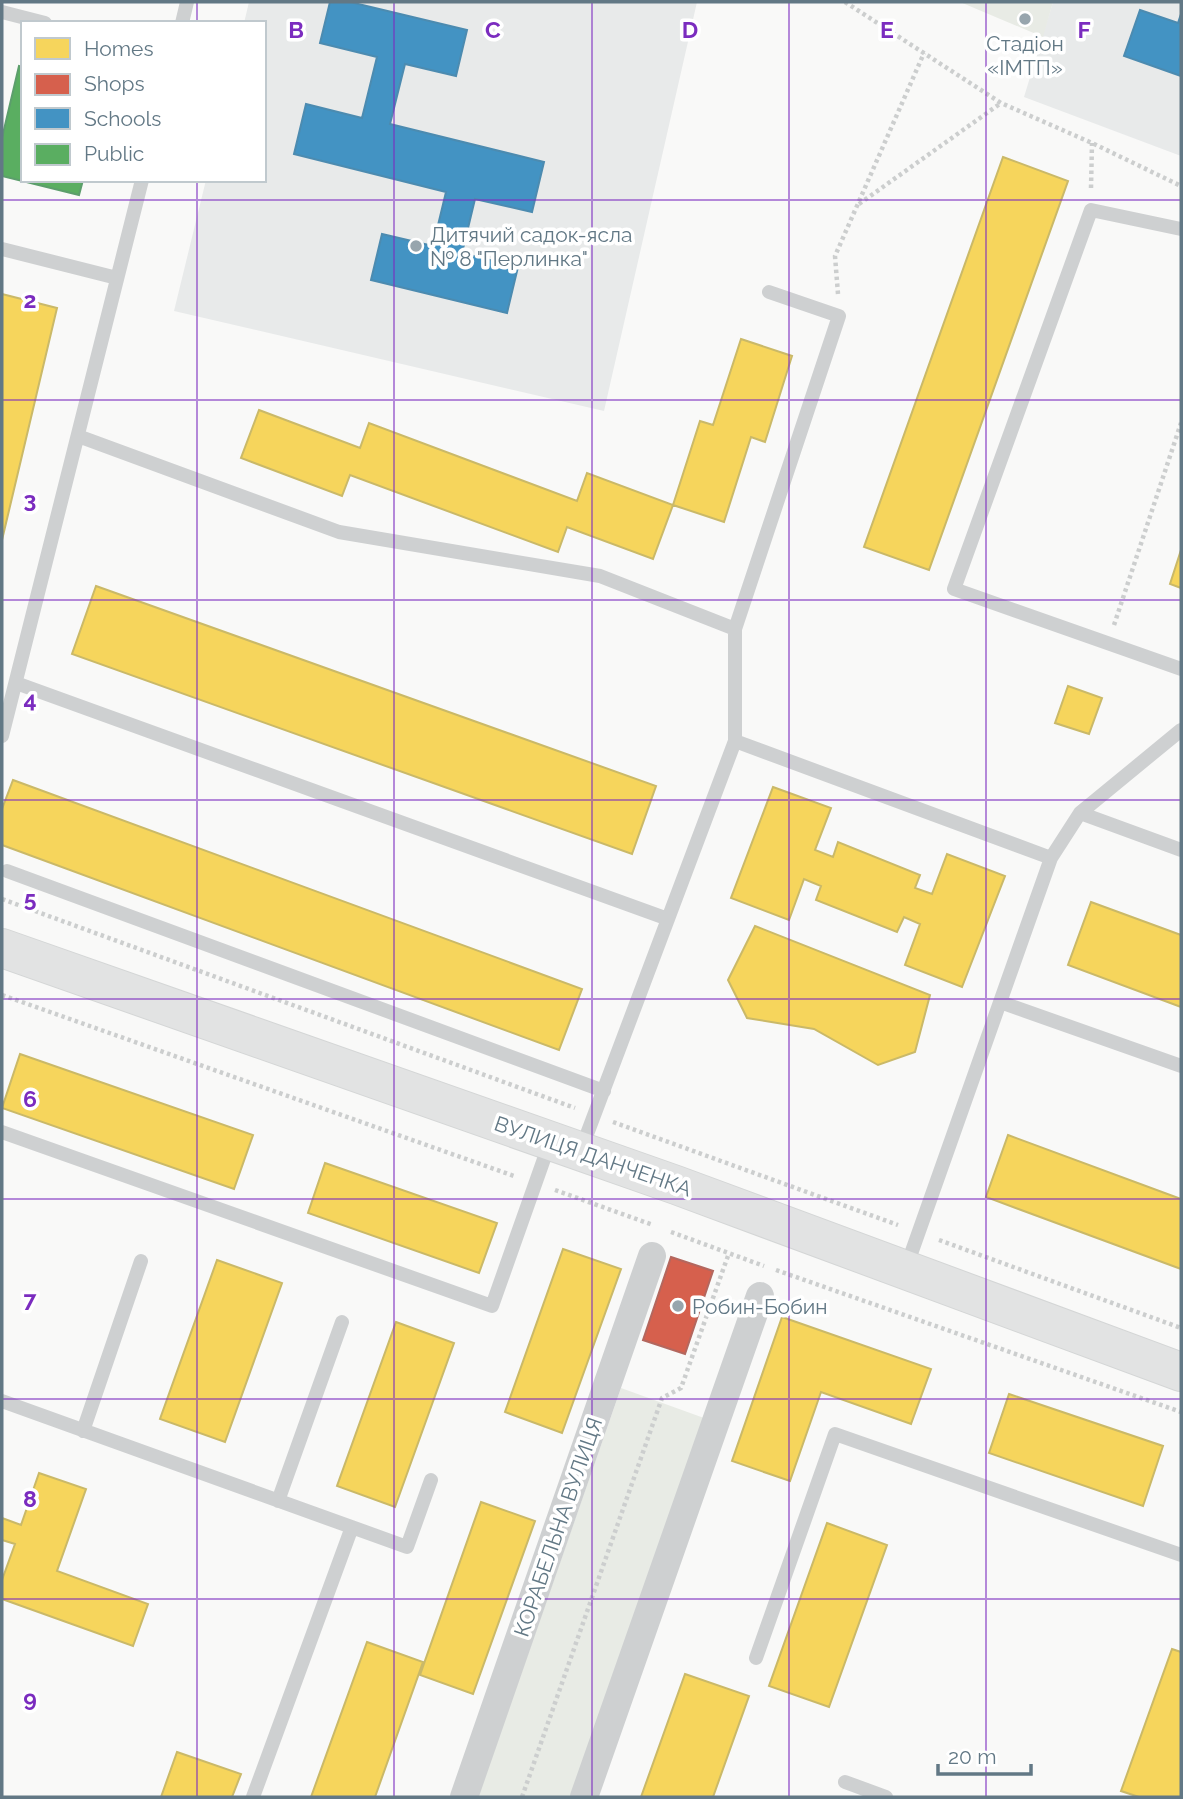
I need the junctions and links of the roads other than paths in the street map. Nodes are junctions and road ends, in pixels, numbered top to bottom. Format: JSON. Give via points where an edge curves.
{"nodes":[{"id":1,"x":187,"y":2,"type":"edge"},
{"id":2,"x":2,"y":12,"type":"edge"},
{"id":3,"x":36,"y":21,"type":"edge"},
{"id":4,"x":182,"y":21,"type":"edge"},
{"id":5,"x":141,"y":182,"type":"edge"},
{"id":6,"x":1181,"y":229,"type":"edge"},
{"id":7,"x":2,"y":249,"type":"edge"},
{"id":8,"x":117,"y":278,"type":"junction"},
{"id":9,"x":769,"y":292,"type":"dead end"},
{"id":10,"x":78,"y":436,"type":"junction"},
{"id":11,"x":735,"y":629,"type":"junction"},
{"id":12,"x":1181,"y":669,"type":"edge"},
{"id":13,"x":16,"y":683,"type":"junction"},
{"id":14,"x":1181,"y":730,"type":"edge"},
{"id":15,"x":2,"y":736,"type":"edge"},
{"id":16,"x":736,"y":741,"type":"junction"},
{"id":17,"x":1080,"y":813,"type":"junction"},
{"id":18,"x":1181,"y":850,"type":"edge"},
{"id":19,"x":1051,"y":858,"type":"junction"},
{"id":20,"x":7,"y":871,"type":"dead end"},
{"id":21,"x":668,"y":919,"type":"junction"},
{"id":22,"x":2,"y":948,"type":"edge"},
{"id":23,"x":1000,"y":1002,"type":"junction"},
{"id":24,"x":1181,"y":1066,"type":"edge"},
{"id":25,"x":604,"y":1091,"type":"junction"},
{"id":26,"x":2,"y":1132,"type":"edge"},
{"id":27,"x":566,"y":1146,"type":"junction"},
{"id":28,"x":652,"y":1256,"type":"dead end"},
{"id":29,"x":141,"y":1261,"type":"dead end"},
{"id":30,"x":906,"y":1270,"type":"junction"},
{"id":31,"x":760,"y":1296,"type":"dead end"},
{"id":32,"x":342,"y":1322,"type":"dead end"},
{"id":33,"x":1181,"y":1372,"type":"edge"},
{"id":34,"x":2,"y":1401,"type":"edge"},
{"id":35,"x":83,"y":1430,"type":"junction"},
{"id":36,"x":432,"y":1480,"type":"dead end"},
{"id":37,"x":278,"y":1501,"type":"junction"},
{"id":38,"x":352,"y":1527,"type":"junction"},
{"id":39,"x":1181,"y":1555,"type":"edge"},
{"id":40,"x":756,"y":1658,"type":"dead end"},
{"id":41,"x":845,"y":1782,"type":"dead end"},
{"id":42,"x":253,"y":1797,"type":"edge"},
{"id":43,"x":464,"y":1797,"type":"edge"},
{"id":44,"x":584,"y":1797,"type":"edge"},
{"id":45,"x":886,"y":1797,"type":"edge"}],
"edges":[{"from":1,"to":4,"type":"lane"},
{"from":2,"to":3,"type":"lane"},
{"from":5,"to":8,"type":"lane"},
{"from":6,"to":12,"type":"lane","via":[[1091,210],[954,589]]},
{"from":7,"to":8,"type":"lane"},
{"from":8,"to":10,"type":"lane"},
{"from":9,"to":11,"type":"lane","via":[[839,316]]},
{"from":10,"to":11,"type":"lane","via":[[339,532],[600,576]]},
{"from":10,"to":13,"type":"lane"},
{"from":11,"to":16,"type":"lane"},
{"from":13,"to":15,"type":"lane"},
{"from":13,"to":21,"type":"lane"},
{"from":14,"to":17,"type":"lane"},
{"from":16,"to":19,"type":"lane"},
{"from":16,"to":21,"type":"lane"},
{"from":17,"to":18,"type":"lane"},
{"from":17,"to":19,"type":"lane"},
{"from":19,"to":23,"type":"lane"},
{"from":20,"to":25,"type":"lane"},
{"from":21,"to":25,"type":"lane"},
{"from":22,"to":27,"type":"street","name":"ВУЛИЦЯ ДАНЧЕНКА"},
{"from":23,"to":24,"type":"lane"},
{"from":23,"to":30,"type":"lane"},
{"from":25,"to":27,"type":"lane"},
{"from":26,"to":27,"type":"lane","via":[[492,1306],[536,1183]]},
{"from":27,"to":30,"type":"street","name":"ВУЛИЦЯ ДАНЧЕНКА"},
{"from":28,"to":43,"type":"street","name":"КОРАБЕЛЬНА ВУЛИЦЯ"},
{"from":29,"to":35,"type":"lane"},
{"from":30,"to":33,"type":"street","name":"ВУЛИЦЯ ДАНЧЕНКА"},
{"from":31,"to":44,"type":"street"},
{"from":32,"to":37,"type":"lane"},
{"from":34,"to":35,"type":"lane"},
{"from":35,"to":37,"type":"lane"},
{"from":36,"to":38,"type":"lane","via":[[407,1547]]},
{"from":37,"to":38,"type":"lane"},
{"from":38,"to":42,"type":"lane"},
{"from":39,"to":40,"type":"lane","via":[[835,1434]]},
{"from":41,"to":45,"type":"lane"}]}
